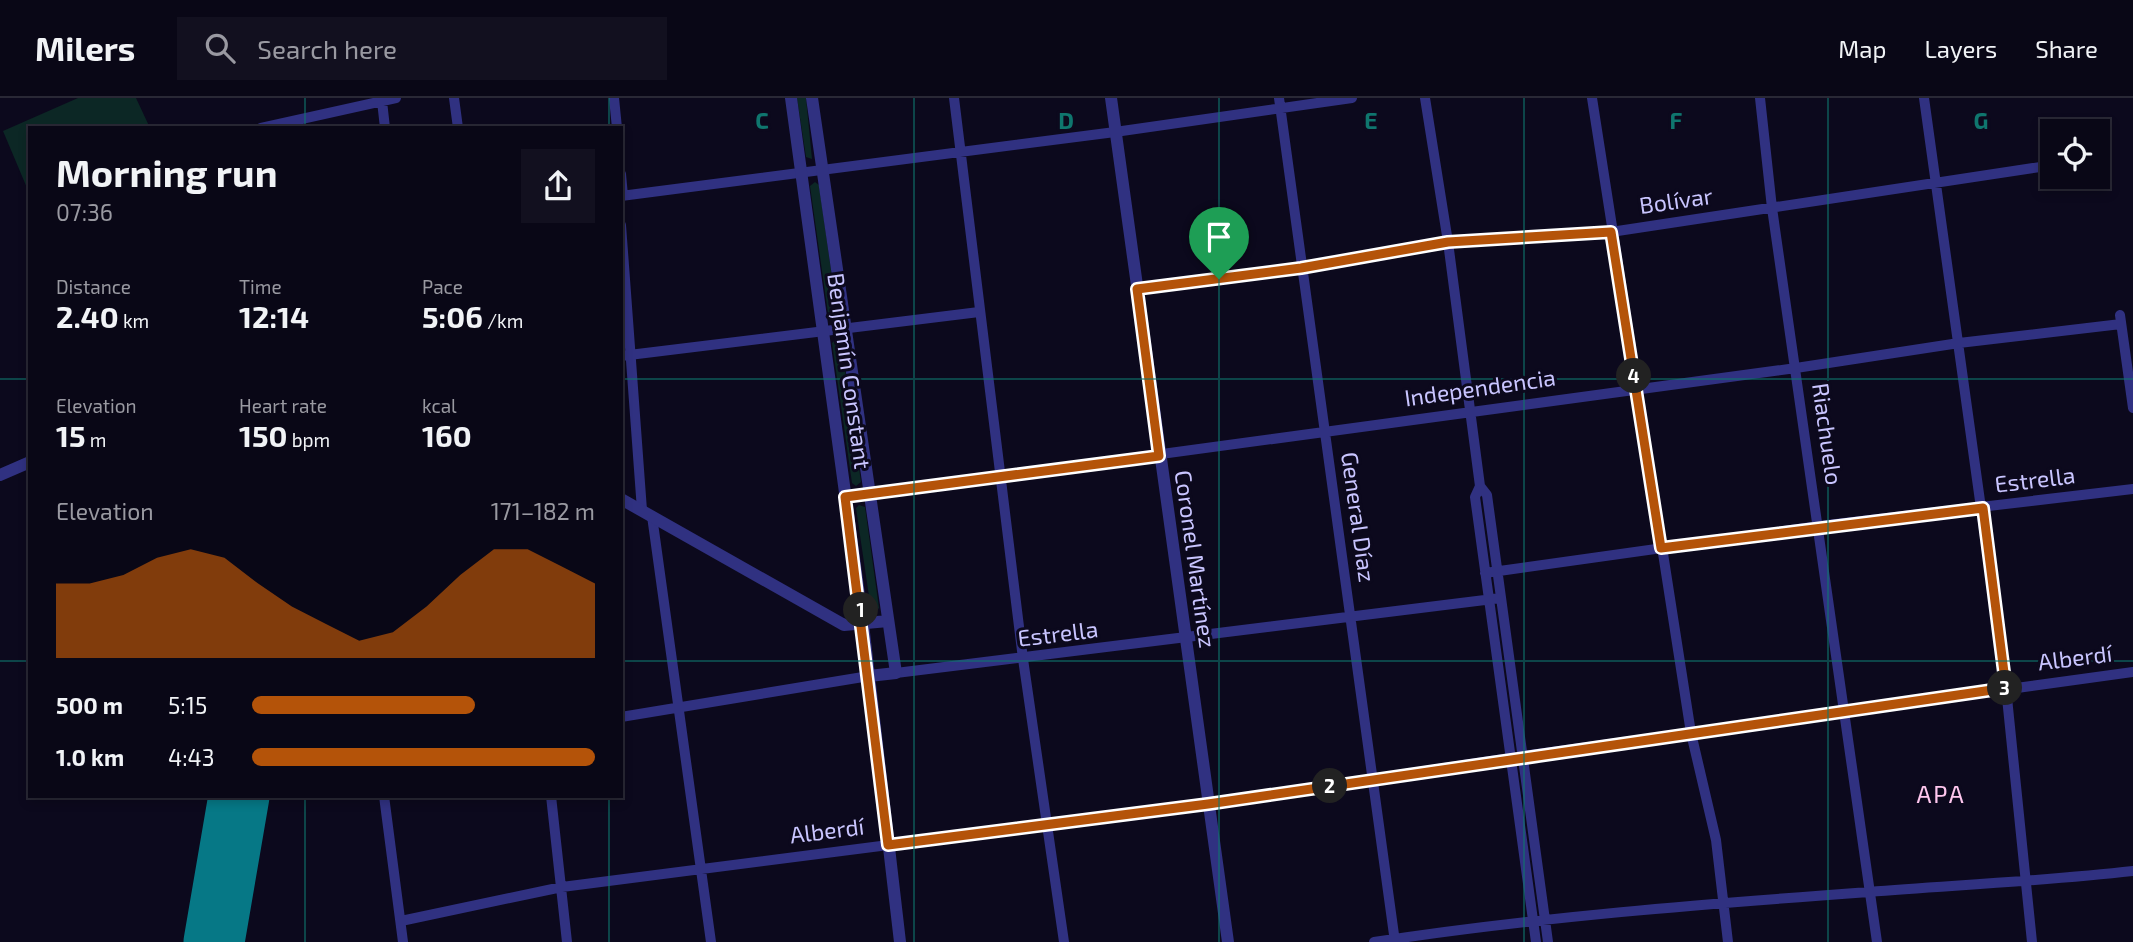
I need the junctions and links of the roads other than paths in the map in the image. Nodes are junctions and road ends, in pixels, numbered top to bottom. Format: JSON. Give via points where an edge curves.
{"nodes":[{"id":1,"x":396,"y":98,"type":"edge"},
{"id":2,"x":454,"y":98,"type":"edge"},
{"id":3,"x":614,"y":98,"type":"edge"},
{"id":4,"x":791,"y":98,"type":"edge"},
{"id":5,"x":812,"y":98,"type":"edge"},
{"id":6,"x":954,"y":98,"type":"edge"},
{"id":7,"x":1111,"y":98,"type":"edge"},
{"id":8,"x":1352,"y":98,"type":"edge"},
{"id":9,"x":1425,"y":98,"type":"edge"},
{"id":10,"x":1592,"y":98,"type":"edge"},
{"id":11,"x":1760,"y":98,"type":"edge"},
{"id":12,"x":1924,"y":98,"type":"edge"},
{"id":13,"x":382,"y":101,"type":"junction"},
{"id":14,"x":1284,"y":105,"type":"edge"},
{"id":15,"x":270,"y":126,"type":"edge"},
{"id":16,"x":385,"y":126,"type":"edge"},
{"id":17,"x":458,"y":126,"type":"edge"},
{"id":18,"x":617,"y":126,"type":"edge"},
{"id":19,"x":1115,"y":132,"type":"junction"},
{"id":20,"x":958,"y":152,"type":"junction"},
{"id":21,"x":2040,"y":168,"type":"edge"},
{"id":22,"x":822,"y":170,"type":"junction"},
{"id":23,"x":795,"y":174,"type":"junction"},
{"id":24,"x":1936,"y":182,"type":"junction"},
{"id":25,"x":623,"y":196,"type":"edge"},
{"id":26,"x":1772,"y":208,"type":"junction"},
{"id":27,"x":1611,"y":232,"type":"junction"},
{"id":28,"x":1448,"y":242,"type":"junction"},
{"id":29,"x":1308,"y":267,"type":"junction"},
{"id":30,"x":623,"y":269,"type":"edge"},
{"id":31,"x":1137,"y":289,"type":"junction"},
{"id":32,"x":979,"y":312,"type":"junction"},
{"id":33,"x":846,"y":330,"type":"junction"},
{"id":34,"x":823,"y":333,"type":"junction"},
{"id":35,"x":1959,"y":343,"type":"junction"},
{"id":36,"x":627,"y":356,"type":"edge"},
{"id":37,"x":1796,"y":368,"type":"junction"},
{"id":38,"x":1636,"y":389,"type":"junction"},
{"id":39,"x":2133,"y":408,"type":"edge"},
{"id":40,"x":1471,"y":410,"type":"junction"},
{"id":41,"x":1330,"y":429,"type":"junction"},
{"id":42,"x":1159,"y":456,"type":"junction"},
{"id":43,"x":28,"y":464,"type":"edge"},
{"id":44,"x":0,"y":475,"type":"edge"},
{"id":45,"x":1001,"y":475,"type":"junction"},
{"id":46,"x":1480,"y":486,"type":"junction"},
{"id":47,"x":2133,"y":489,"type":"edge"},
{"id":48,"x":870,"y":494,"type":"junction"},
{"id":49,"x":845,"y":497,"type":"junction"},
{"id":50,"x":623,"y":500,"type":"edge"},
{"id":51,"x":1983,"y":508,"type":"junction"},
{"id":52,"x":647,"y":513,"type":"junction"},
{"id":53,"x":1819,"y":526,"type":"junction"},
{"id":54,"x":1661,"y":548,"type":"junction"},
{"id":55,"x":1497,"y":571,"type":"junction"},
{"id":56,"x":1485,"y":573,"type":"junction"},
{"id":57,"x":1501,"y":598,"type":"junction"},
{"id":58,"x":1489,"y":599,"type":"junction"},
{"id":59,"x":1356,"y":615,"type":"junction"},
{"id":60,"x":888,"y":621,"type":"junction"},
{"id":61,"x":863,"y":624,"type":"junction"},
{"id":62,"x":1186,"y":639,"type":"junction"},
{"id":63,"x":1023,"y":659,"type":"junction"},
{"id":64,"x":2133,"y":672,"type":"edge"},
{"id":65,"x":896,"y":673,"type":"junction"},
{"id":66,"x":869,"y":676,"type":"junction"},
{"id":67,"x":2006,"y":688,"type":"junction"},
{"id":68,"x":677,"y":708,"type":"junction"},
{"id":69,"x":1844,"y":712,"type":"junction"},
{"id":70,"x":623,"y":716,"type":"edge"},
{"id":71,"x":1691,"y":733,"type":"junction"},
{"id":72,"x":1517,"y":757,"type":"junction"},
{"id":73,"x":1374,"y":779,"type":"junction"},
{"id":74,"x":384,"y":798,"type":"edge"},
{"id":75,"x":551,"y":798,"type":"edge"},
{"id":76,"x":1208,"y":804,"type":"junction"},
{"id":77,"x":1048,"y":824,"type":"junction"},
{"id":78,"x":888,"y":845,"type":"junction"},
{"id":79,"x":699,"y":868,"type":"junction"},
{"id":80,"x":2133,"y":871,"type":"edge"},
{"id":81,"x":2028,"y":883,"type":"junction"},
{"id":82,"x":562,"y":887,"type":"junction"},
{"id":83,"x":1870,"y":892,"type":"junction"},
{"id":84,"x":1724,"y":905,"type":"junction"},
{"id":85,"x":401,"y":921,"type":"junction"},
{"id":86,"x":1539,"y":921,"type":"junction"},
{"id":87,"x":1395,"y":940,"type":"edge"},
{"id":88,"x":404,"y":942,"type":"edge"},
{"id":89,"x":567,"y":942,"type":"edge"},
{"id":90,"x":711,"y":942,"type":"edge"},
{"id":91,"x":900,"y":942,"type":"edge"},
{"id":92,"x":1064,"y":942,"type":"edge"},
{"id":93,"x":1228,"y":942,"type":"edge"},
{"id":94,"x":1374,"y":942,"type":"edge"},
{"id":95,"x":1536,"y":942,"type":"edge"},
{"id":96,"x":1548,"y":942,"type":"edge"},
{"id":97,"x":1728,"y":942,"type":"edge"},
{"id":98,"x":1877,"y":942,"type":"edge"},
{"id":99,"x":2032,"y":942,"type":"edge"}],
"edges":[{"from":1,"to":13,"type":"street"},
{"from":2,"to":17,"type":"street"},
{"from":3,"to":18,"type":"street"},
{"from":4,"to":23,"type":"street","name":"Benjamín Constant"},
{"from":5,"to":22,"type":"street","name":"Benjamín Constant"},
{"from":6,"to":20,"type":"street"},
{"from":7,"to":19,"type":"street","name":"Coronel Martínez"},
{"from":8,"to":14,"type":"street"},
{"from":9,"to":28,"type":"street"},
{"from":10,"to":27,"type":"street"},
{"from":11,"to":26,"type":"street","name":"Riachuelo"},
{"from":12,"to":24,"type":"street"},
{"from":13,"to":15,"type":"street"},
{"from":13,"to":16,"type":"street"},
{"from":14,"to":19,"type":"street"},
{"from":14,"to":29,"type":"street","name":"General Díaz"},
{"from":19,"to":20,"type":"street"},
{"from":19,"to":31,"type":"street","name":"Coronel Martínez"},
{"from":20,"to":22,"type":"street"},
{"from":20,"to":32,"type":"street"},
{"from":21,"to":24,"type":"street","name":"Bolívar"},
{"from":22,"to":23,"type":"street"},
{"from":22,"to":33,"type":"street","name":"Benjamín Constant"},
{"from":23,"to":25,"type":"street"},
{"from":23,"to":34,"type":"street","name":"Benjamín Constant"},
{"from":24,"to":26,"type":"street","name":"Bolívar"},
{"from":24,"to":35,"type":"street"},
{"from":26,"to":27,"type":"street","name":"Bolívar"},
{"from":26,"to":37,"type":"street","name":"Riachuelo"},
{"from":27,"to":28,"type":"street","name":"Bolívar"},
{"from":27,"to":38,"type":"street"},
{"from":28,"to":29,"type":"street","name":"Bolívar"},
{"from":28,"to":40,"type":"street"},
{"from":29,"to":31,"type":"street","name":"Bolívar"},
{"from":29,"to":41,"type":"street","name":"General Díaz"},
{"from":30,"to":36,"type":"street"},
{"from":31,"to":42,"type":"street","name":"Coronel Martínez"},
{"from":32,"to":33,"type":"street"},
{"from":32,"to":45,"type":"street"},
{"from":33,"to":34,"type":"street"},
{"from":33,"to":48,"type":"street","name":"Benjamín Constant"},
{"from":34,"to":36,"type":"street"},
{"from":34,"to":49,"type":"street","name":"Benjamín Constant"},
{"from":35,"to":37,"type":"street","name":"Independencia"},
{"from":35,"to":39,"type":"street","name":"Independencia","via":[[2120,319]]},
{"from":35,"to":51,"type":"street"},
{"from":36,"to":52,"type":"street"},
{"from":37,"to":38,"type":"street","name":"Independencia"},
{"from":37,"to":53,"type":"street","name":"Riachuelo"},
{"from":38,"to":40,"type":"street","name":"Independencia"},
{"from":38,"to":54,"type":"street"},
{"from":40,"to":41,"type":"street","name":"Independencia"},
{"from":40,"to":46,"type":"street"},
{"from":41,"to":42,"type":"street","name":"Independencia"},
{"from":41,"to":59,"type":"street","name":"General Díaz"},
{"from":42,"to":45,"type":"street","name":"Independencia"},
{"from":42,"to":62,"type":"street","name":"Coronel Martínez"},
{"from":43,"to":44,"type":"street"},
{"from":45,"to":48,"type":"street","name":"Independencia"},
{"from":45,"to":63,"type":"street"},
{"from":46,"to":55,"type":"street","via":[[1487,495]]},
{"from":46,"to":56,"type":"street","via":[[1475,497]]},
{"from":47,"to":51,"type":"street","name":"Estrella"},
{"from":48,"to":49,"type":"street","name":"Independencia"},
{"from":48,"to":60,"type":"street","name":"Benjamín Constant"},
{"from":49,"to":61,"type":"street","name":"Benjamín Constant"},
{"from":50,"to":52,"type":"street"},
{"from":51,"to":53,"type":"street","name":"Estrella"},
{"from":51,"to":67,"type":"street"},
{"from":52,"to":61,"type":"street","via":[[844,625]]},
{"from":52,"to":68,"type":"street"},
{"from":53,"to":54,"type":"street","name":"Estrella"},
{"from":53,"to":69,"type":"street","name":"Riachuelo"},
{"from":54,"to":55,"type":"street","name":"Estrella"},
{"from":54,"to":71,"type":"street"},
{"from":55,"to":56,"type":"street","name":"Estrella"},
{"from":55,"to":57,"type":"street"},
{"from":56,"to":58,"type":"street"},
{"from":57,"to":58,"type":"street","name":"Estrella"},
{"from":57,"to":72,"type":"street"},
{"from":58,"to":59,"type":"street","name":"Estrella"},
{"from":58,"to":72,"type":"street"},
{"from":59,"to":62,"type":"street","name":"Estrella"},
{"from":59,"to":73,"type":"street","name":"General Díaz"},
{"from":60,"to":61,"type":"street"},
{"from":60,"to":65,"type":"street","name":"Benjamín Constant"},
{"from":61,"to":66,"type":"street","name":"Benjamín Constant"},
{"from":62,"to":63,"type":"street","name":"Estrella"},
{"from":62,"to":76,"type":"street","name":"Coronel Martínez"},
{"from":63,"to":65,"type":"street","name":"Estrella"},
{"from":63,"to":77,"type":"street"},
{"from":64,"to":67,"type":"street","name":"Alberdí"},
{"from":65,"to":66,"type":"street","name":"Estrella"},
{"from":66,"to":68,"type":"street","name":"Estrella"},
{"from":66,"to":78,"type":"street","name":"Benjamín Constant"},
{"from":67,"to":69,"type":"street","name":"Alberdí"},
{"from":67,"to":81,"type":"street"},
{"from":68,"to":70,"type":"street","name":"Estrella"},
{"from":68,"to":79,"type":"street"},
{"from":69,"to":71,"type":"street","name":"Alberdí"},
{"from":69,"to":83,"type":"street","name":"Riachuelo"},
{"from":71,"to":72,"type":"street","name":"Alberdí"},
{"from":71,"to":84,"type":"street","via":[[1716,839]]},
{"from":72,"to":73,"type":"street","name":"Alberdí"},
{"from":72,"to":86,"type":"street"},
{"from":73,"to":76,"type":"street","name":"Alberdí"},
{"from":73,"to":87,"type":"street","name":"General Díaz"},
{"from":74,"to":85,"type":"street"},
{"from":75,"to":82,"type":"street"},
{"from":76,"to":77,"type":"street","name":"Alberdí"},
{"from":76,"to":93,"type":"street","name":"Coronel Martínez"},
{"from":77,"to":78,"type":"street","name":"Alberdí"},
{"from":77,"to":92,"type":"street"},
{"from":78,"to":79,"type":"street","name":"Alberdí"},
{"from":78,"to":91,"type":"street","name":"Benjamín Constant"},
{"from":79,"to":82,"type":"street","name":"Alberdí"},
{"from":79,"to":90,"type":"street"},
{"from":80,"to":81,"type":"street"},
{"from":81,"to":83,"type":"street"},
{"from":81,"to":99,"type":"street"},
{"from":82,"to":85,"type":"street","name":"Alberdí"},
{"from":82,"to":89,"type":"street"},
{"from":83,"to":84,"type":"street"},
{"from":83,"to":98,"type":"street","name":"Riachuelo"},
{"from":84,"to":86,"type":"street"},
{"from":84,"to":97,"type":"street"},
{"from":85,"to":88,"type":"street"},
{"from":86,"to":87,"type":"street"},
{"from":86,"to":95,"type":"street"},
{"from":86,"to":96,"type":"street"},
{"from":87,"to":94,"type":"street"}]}
